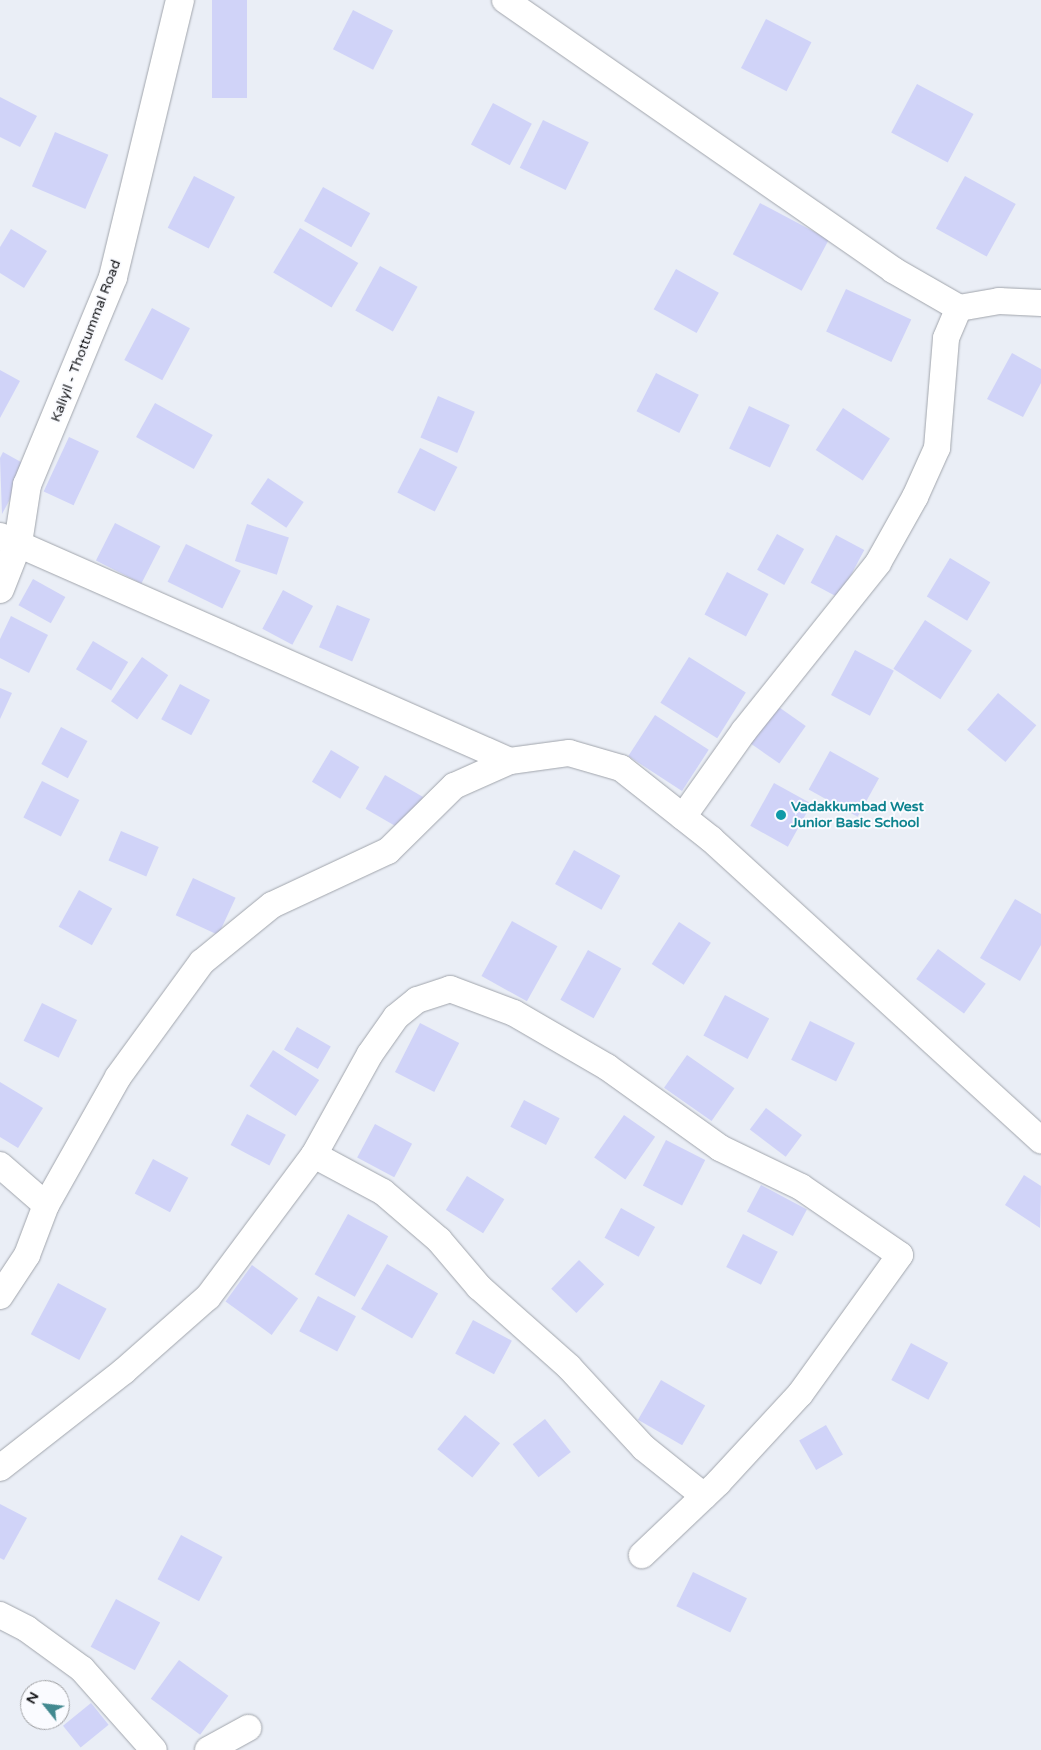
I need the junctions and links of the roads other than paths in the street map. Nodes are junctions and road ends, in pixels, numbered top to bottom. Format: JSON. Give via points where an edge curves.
{"nodes":[{"id":1,"x":180,"y":0,"type":"edge"},
{"id":2,"x":505,"y":0,"type":"edge"},
{"id":3,"x":1041,"y":303,"type":"edge"},
{"id":4,"x":960,"y":308,"type":"junction"},
{"id":5,"x":9,"y":539,"type":"edge"},
{"id":6,"x":0,"y":589,"type":"edge"},
{"id":7,"x":510,"y":761,"type":"junction"},
{"id":8,"x":683,"y":817,"type":"junction"},
{"id":9,"x":1041,"y":1140,"type":"edge"},
{"id":10,"x":314,"y":1154,"type":"junction"},
{"id":11,"x":0,"y":1165,"type":"edge"},
{"id":12,"x":46,"y":1205,"type":"junction"},
{"id":13,"x":0,"y":1296,"type":"edge"},
{"id":14,"x":0,"y":1468,"type":"edge"},
{"id":15,"x":704,"y":1496,"type":"junction"},
{"id":16,"x":642,"y":1555,"type":"dead end"},
{"id":17,"x":0,"y":1615,"type":"edge"},
{"id":18,"x":248,"y":1728,"type":"dead end"},
{"id":19,"x":154,"y":1750,"type":"edge"},
{"id":20,"x":208,"y":1750,"type":"edge"}],
"edges":[{"from":1,"to":5,"type":"main road","name":"Kaliyil - Thottummal Road","via":[[112,277],[27,485]]},
{"from":2,"to":4,"type":"street","via":[[893,270]]},
{"from":3,"to":4,"type":"street","via":[[999,301]]},
{"from":4,"to":8,"type":"street","via":[[946,338],[937,448],[915,497],[878,563],[744,731]]},
{"from":5,"to":6,"type":"main road","name":"Kaliyil - Thottummal Road"},
{"from":5,"to":7,"type":"street"},
{"from":7,"to":8,"type":"street","via":[[568,753],[621,768]]},
{"from":7,"to":12,"type":"street","via":[[454,786],[388,851],[272,905],[202,962],[118,1077]]},
{"from":8,"to":9,"type":"street"},
{"from":10,"to":14,"type":"street","via":[[208,1297],[124,1370]]},
{"from":10,"to":15,"type":"street","via":[[382,1192],[439,1240],[479,1286],[569,1367],[644,1448]]},
{"from":10,"to":15,"type":"street","via":[[370,1054],[396,1017],[417,1000],[450,989],[514,1013],[608,1067],[720,1148],[802,1187],[900,1255],[800,1394]]},
{"from":11,"to":12,"type":"street"},
{"from":12,"to":13,"type":"street","via":[[27,1255]]},
{"from":15,"to":16,"type":"street"},
{"from":17,"to":19,"type":"street","via":[[27,1629],[82,1669]]},
{"from":18,"to":20,"type":"street"}]}
